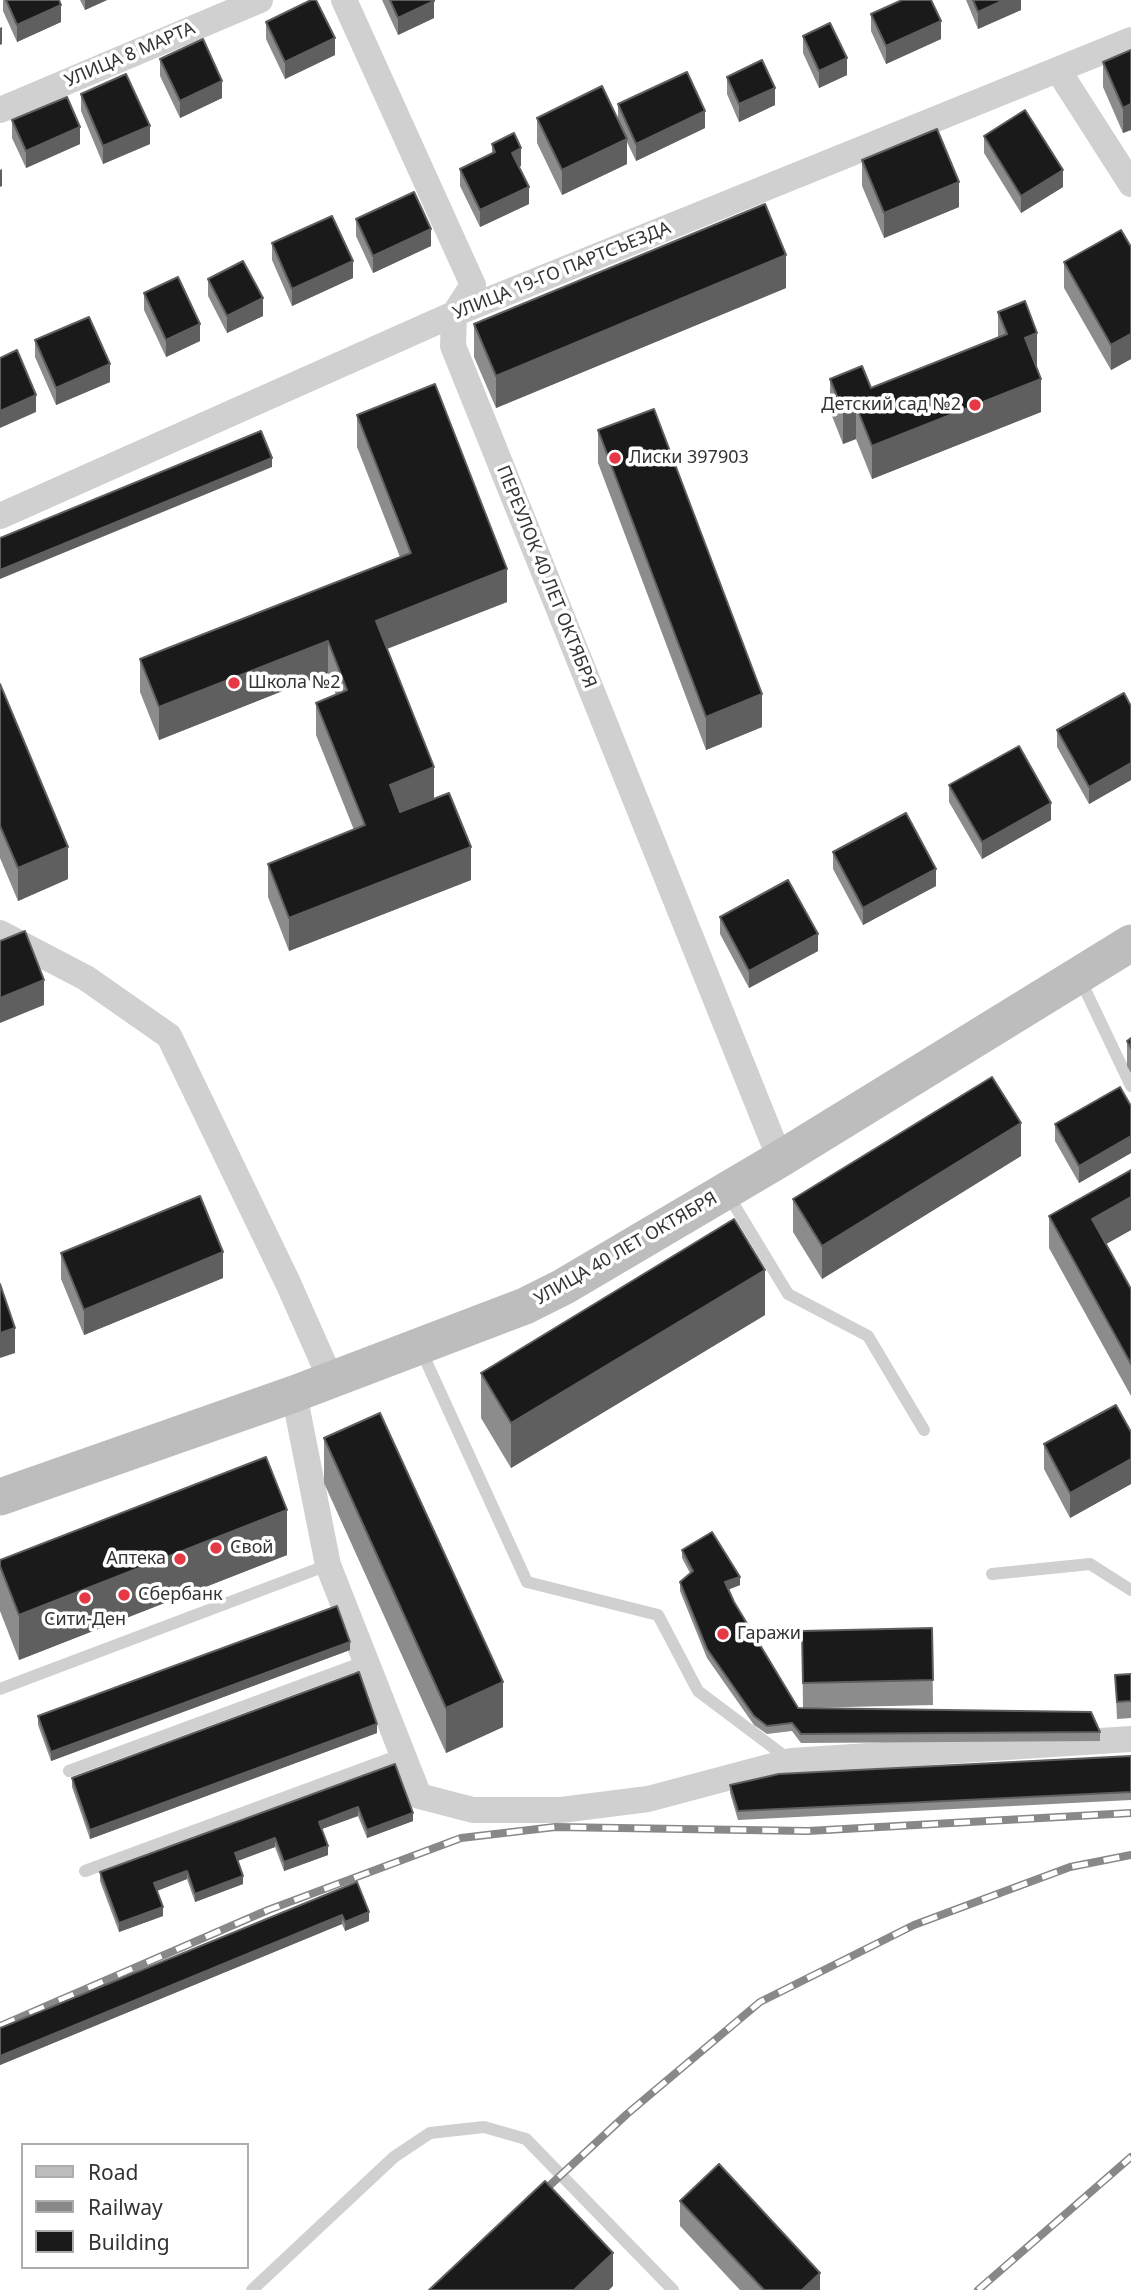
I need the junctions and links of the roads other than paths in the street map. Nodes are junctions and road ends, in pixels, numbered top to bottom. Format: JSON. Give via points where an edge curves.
{"nodes":[{"id":1,"x":260,"y":0,"type":"edge"},
{"id":2,"x":344,"y":0,"type":"edge"},
{"id":3,"x":1131,"y":40,"type":"edge"},
{"id":4,"x":1058,"y":70,"type":"junction"},
{"id":5,"x":0,"y":110,"type":"edge"},
{"id":6,"x":1131,"y":184,"type":"edge"},
{"id":7,"x":454,"y":314,"type":"junction"},
{"id":8,"x":0,"y":516,"type":"edge"},
{"id":9,"x":0,"y":935,"type":"edge"},
{"id":10,"x":1131,"y":943,"type":"edge"},
{"id":11,"x":1078,"y":976,"type":"junction"},
{"id":12,"x":1131,"y":1086,"type":"edge"},
{"id":13,"x":780,"y":1159,"type":"junction"},
{"id":14,"x":726,"y":1191,"type":"junction"},
{"id":15,"x":419,"y":1346,"type":"junction"},
{"id":16,"x":331,"y":1380,"type":"junction"},
{"id":17,"x":294,"y":1394,"type":"junction"},
{"id":18,"x":925,"y":1430,"type":"dead end"},
{"id":19,"x":0,"y":1497,"type":"edge"},
{"id":20,"x":328,"y":1565,"type":"junction"},
{"id":21,"x":992,"y":1574,"type":"dead end"},
{"id":22,"x":1131,"y":1590,"type":"edge"},
{"id":23,"x":367,"y":1661,"type":"junction"},
{"id":24,"x":0,"y":1689,"type":"edge"},
{"id":25,"x":1131,"y":1739,"type":"edge"},
{"id":26,"x":403,"y":1754,"type":"junction"},
{"id":27,"x":791,"y":1761,"type":"junction"},
{"id":28,"x":68,"y":1771,"type":"dead end"},
{"id":29,"x":85,"y":1871,"type":"dead end"},
{"id":30,"x":252,"y":2290,"type":"edge"},
{"id":31,"x":673,"y":2290,"type":"edge"}],
"edges":[{"from":1,"to":5,"type":"street","name":"УЛИЦА 8 МАРТА"},
{"from":2,"to":7,"type":"street","via":[[473,285]]},
{"from":3,"to":4,"type":"street","name":"УЛИЦА 19-ГО ПАРТСЪЕЗДА"},
{"from":4,"to":6,"type":"street"},
{"from":4,"to":7,"type":"street","name":"УЛИЦА 19-ГО ПАРТСЪЕЗДА"},
{"from":7,"to":8,"type":"street","name":"УЛИЦА 19-ГО ПАРТСЪЕЗДА"},
{"from":7,"to":13,"type":"street","name":"ПЕРЕУЛОК 40 ЛЕТ ОКТЯБРЯ","via":[[453,346]]},
{"from":9,"to":16,"type":"street","via":[[86,978],[169,1037]]},
{"from":10,"to":11,"type":"main road","name":"УЛИЦА 40 ЛЕТ ОКТЯБРЯ"},
{"from":11,"to":12,"type":"lane"},
{"from":11,"to":13,"type":"main road","name":"УЛИЦА 40 ЛЕТ ОКТЯБРЯ"},
{"from":13,"to":14,"type":"main road","name":"УЛИЦА 40 ЛЕТ ОКТЯБРЯ"},
{"from":14,"to":15,"type":"main road","name":"УЛИЦА 40 ЛЕТ ОКТЯБРЯ","via":[[563,1287]]},
{"from":14,"to":18,"type":"lane","via":[[788,1294],[868,1336]]},
{"from":15,"to":16,"type":"main road","name":"УЛИЦА 40 ЛЕТ ОКТЯБРЯ"},
{"from":15,"to":27,"type":"lane","via":[[527,1582],[658,1615],[698,1691]]},
{"from":16,"to":17,"type":"main road","name":"УЛИЦА 40 ЛЕТ ОКТЯБРЯ"},
{"from":17,"to":19,"type":"main road","name":"УЛИЦА 40 ЛЕТ ОКТЯБРЯ"},
{"from":17,"to":20,"type":"street"},
{"from":20,"to":23,"type":"street"},
{"from":20,"to":24,"type":"lane"},
{"from":21,"to":22,"type":"lane","via":[[1090,1564]]},
{"from":23,"to":26,"type":"street"},
{"from":23,"to":28,"type":"lane"},
{"from":25,"to":27,"type":"street"},
{"from":26,"to":27,"type":"street","via":[[419,1796],[473,1810],[561,1810],[649,1799]]},
{"from":26,"to":29,"type":"lane"},
{"from":30,"to":31,"type":"lane","via":[[394,2157],[430,2133],[484,2127],[526,2139]]}]}
